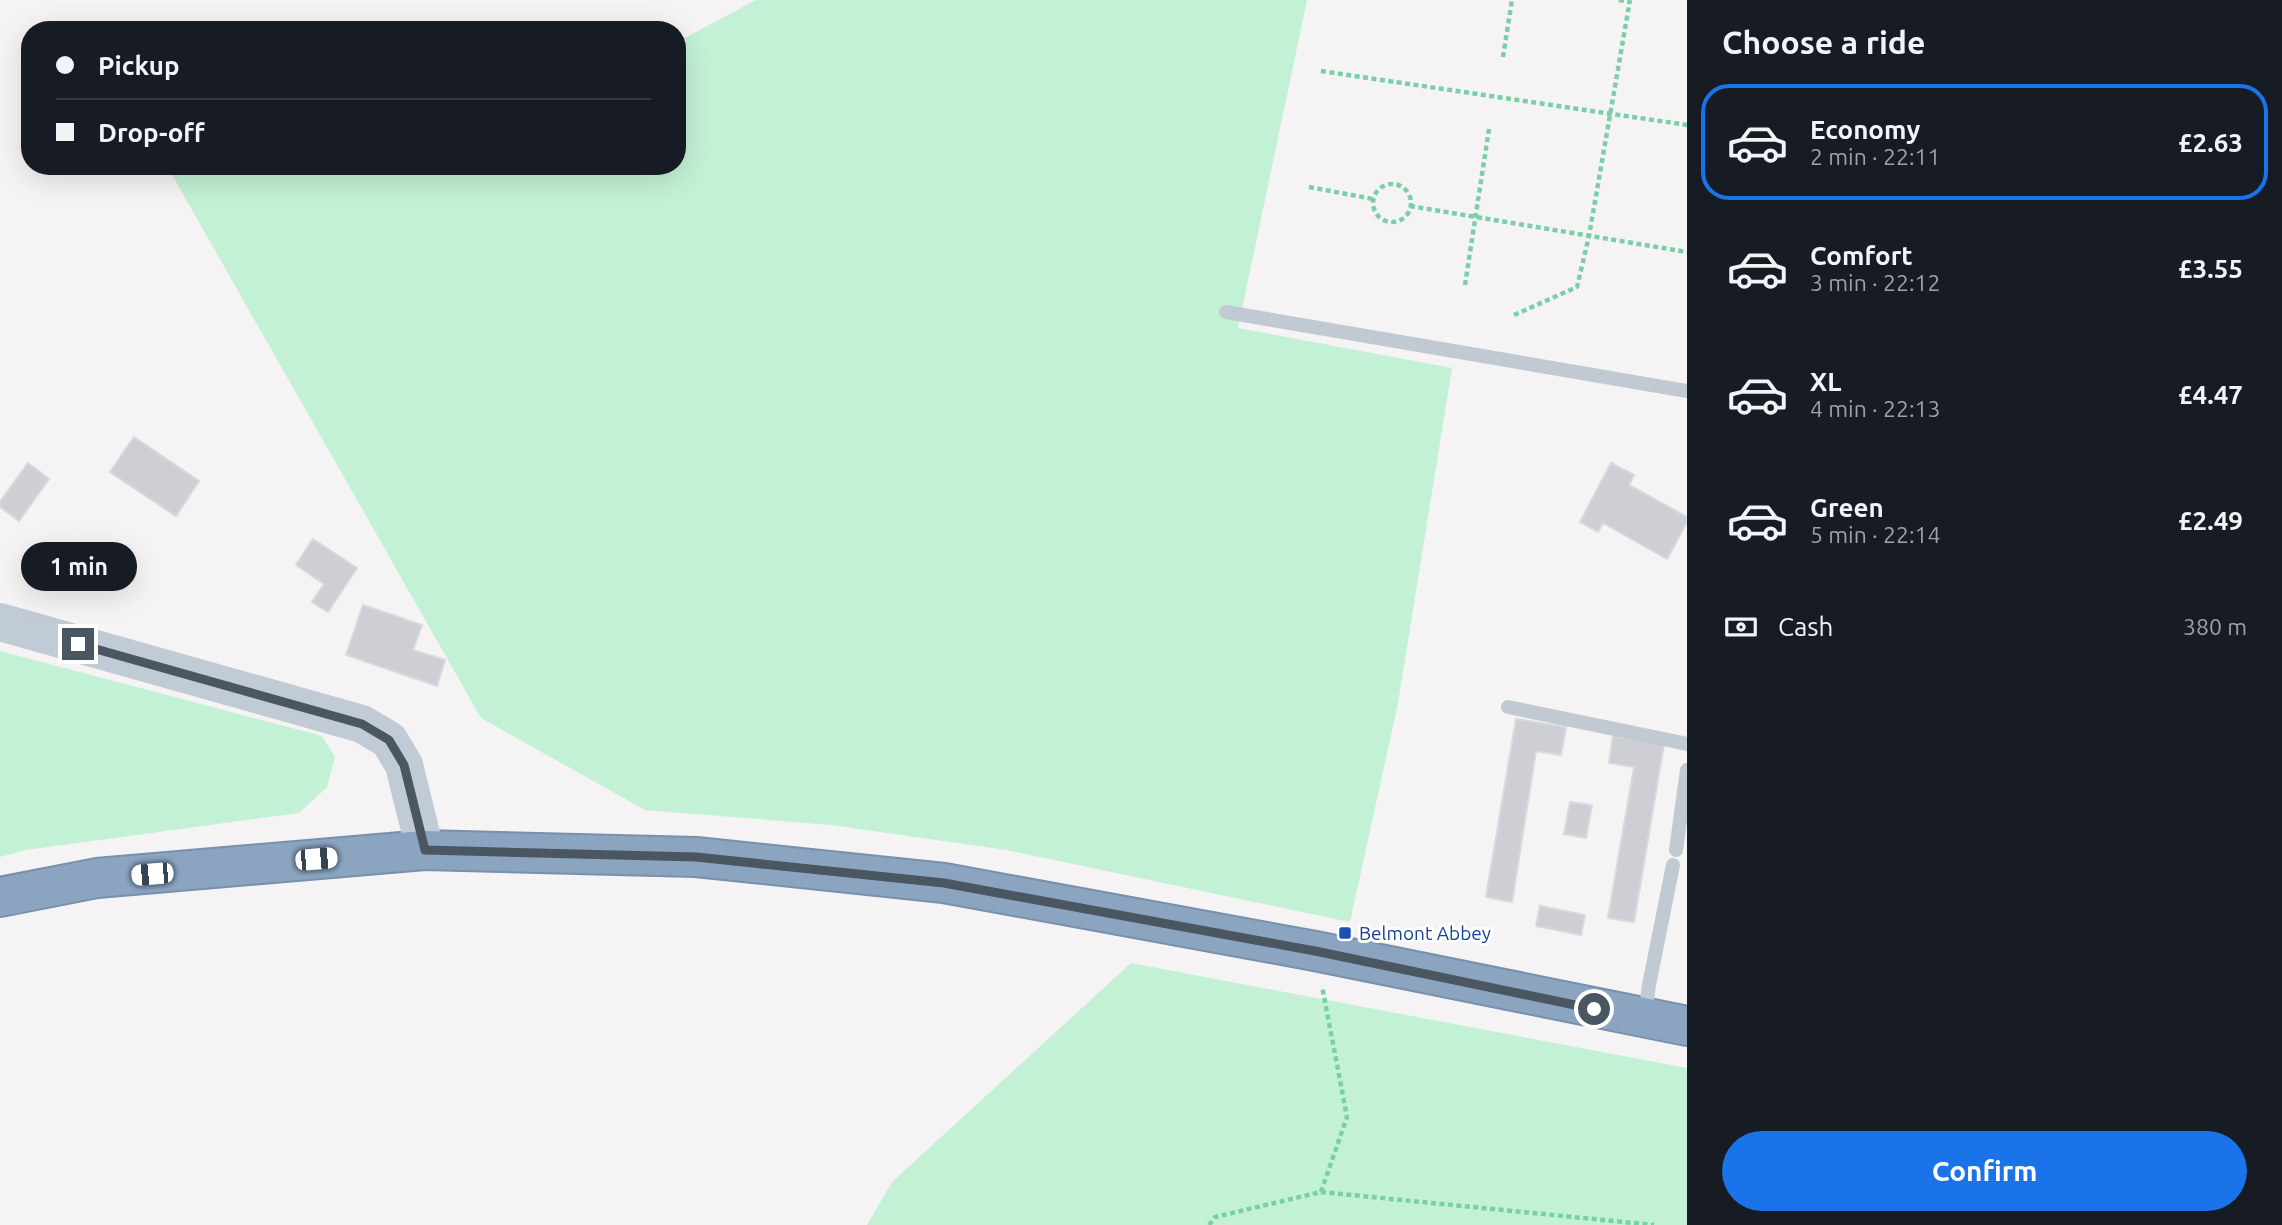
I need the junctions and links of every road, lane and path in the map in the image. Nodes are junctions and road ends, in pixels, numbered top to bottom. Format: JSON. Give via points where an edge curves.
{"nodes":[{"id":1,"x":1512,"y":0,"type":"edge"},
{"id":2,"x":1619,"y":0,"type":"edge"},
{"id":3,"x":1630,"y":1,"type":"edge"},
{"id":4,"x":1503,"y":57,"type":"dead end"},
{"id":5,"x":1321,"y":71,"type":"dead end"},
{"id":6,"x":1610,"y":114,"type":"junction"},
{"id":7,"x":1687,"y":125,"type":"edge"},
{"id":8,"x":1489,"y":130,"type":"dead end"},
{"id":9,"x":1309,"y":187,"type":"dead end"},
{"id":10,"x":1373,"y":200,"type":"junction"},
{"id":11,"x":1410,"y":206,"type":"junction"},
{"id":12,"x":1475,"y":217,"type":"junction"},
{"id":13,"x":1589,"y":236,"type":"junction"},
{"id":14,"x":1687,"y":252,"type":"edge"},
{"id":15,"x":1465,"y":285,"type":"dead end"},
{"id":16,"x":1226,"y":312,"type":"dead end"},
{"id":17,"x":1514,"y":315,"type":"dead end"},
{"id":18,"x":1687,"y":391,"type":"edge"},
{"id":19,"x":0,"y":622,"type":"edge"},
{"id":20,"x":1508,"y":707,"type":"dead end"},
{"id":21,"x":1687,"y":744,"type":"edge"},
{"id":22,"x":1687,"y":770,"type":"edge"},
{"id":23,"x":425,"y":850,"type":"junction"},
{"id":24,"x":1676,"y":850,"type":"dead end"},
{"id":25,"x":1674,"y":865,"type":"dead end"},
{"id":26,"x":0,"y":897,"type":"edge"},
{"id":27,"x":1315,"y":951,"type":"junction"},
{"id":28,"x":1644,"y":1019,"type":"junction"},
{"id":29,"x":1687,"y":1026,"type":"edge"},
{"id":30,"x":1321,"y":1192,"type":"junction"},
{"id":31,"x":1209,"y":1225,"type":"edge"},
{"id":32,"x":1654,"y":1225,"type":"edge"}],
"edges":[{"from":1,"to":4,"type":"path"},
{"from":2,"to":3,"type":"path"},
{"from":3,"to":6,"type":"path"},
{"from":5,"to":6,"type":"path"},
{"from":6,"to":7,"type":"path"},
{"from":6,"to":13,"type":"path"},
{"from":8,"to":12,"type":"path"},
{"from":9,"to":10,"type":"path"},
{"from":10,"to":11,"type":"path","via":[[1379,217],[1388,221],[1398,221]]},
{"from":10,"to":11,"type":"path","via":[[1377,190],[1395,184],[1404,188]]},
{"from":11,"to":12,"type":"path"},
{"from":12,"to":13,"type":"path"},
{"from":12,"to":15,"type":"path"},
{"from":13,"to":14,"type":"path"},
{"from":13,"to":17,"type":"path","via":[[1577,287]]},
{"from":16,"to":18,"type":"lane"},
{"from":19,"to":23,"type":"main road","via":[[362,724],[389,740],[404,765]]},
{"from":20,"to":21,"type":"lane"},
{"from":22,"to":24,"type":"lane"},
{"from":23,"to":26,"type":"highway","via":[[97,878]]},
{"from":23,"to":27,"type":"highway","via":[[696,857],[944,883]]},
{"from":25,"to":28,"type":"lane"},
{"from":27,"to":28,"type":"highway"},
{"from":27,"to":30,"type":"path","via":[[1347,1117]]},
{"from":28,"to":29,"type":"highway"},
{"from":30,"to":31,"type":"path","via":[[1215,1217]]},
{"from":30,"to":32,"type":"path"}]}
